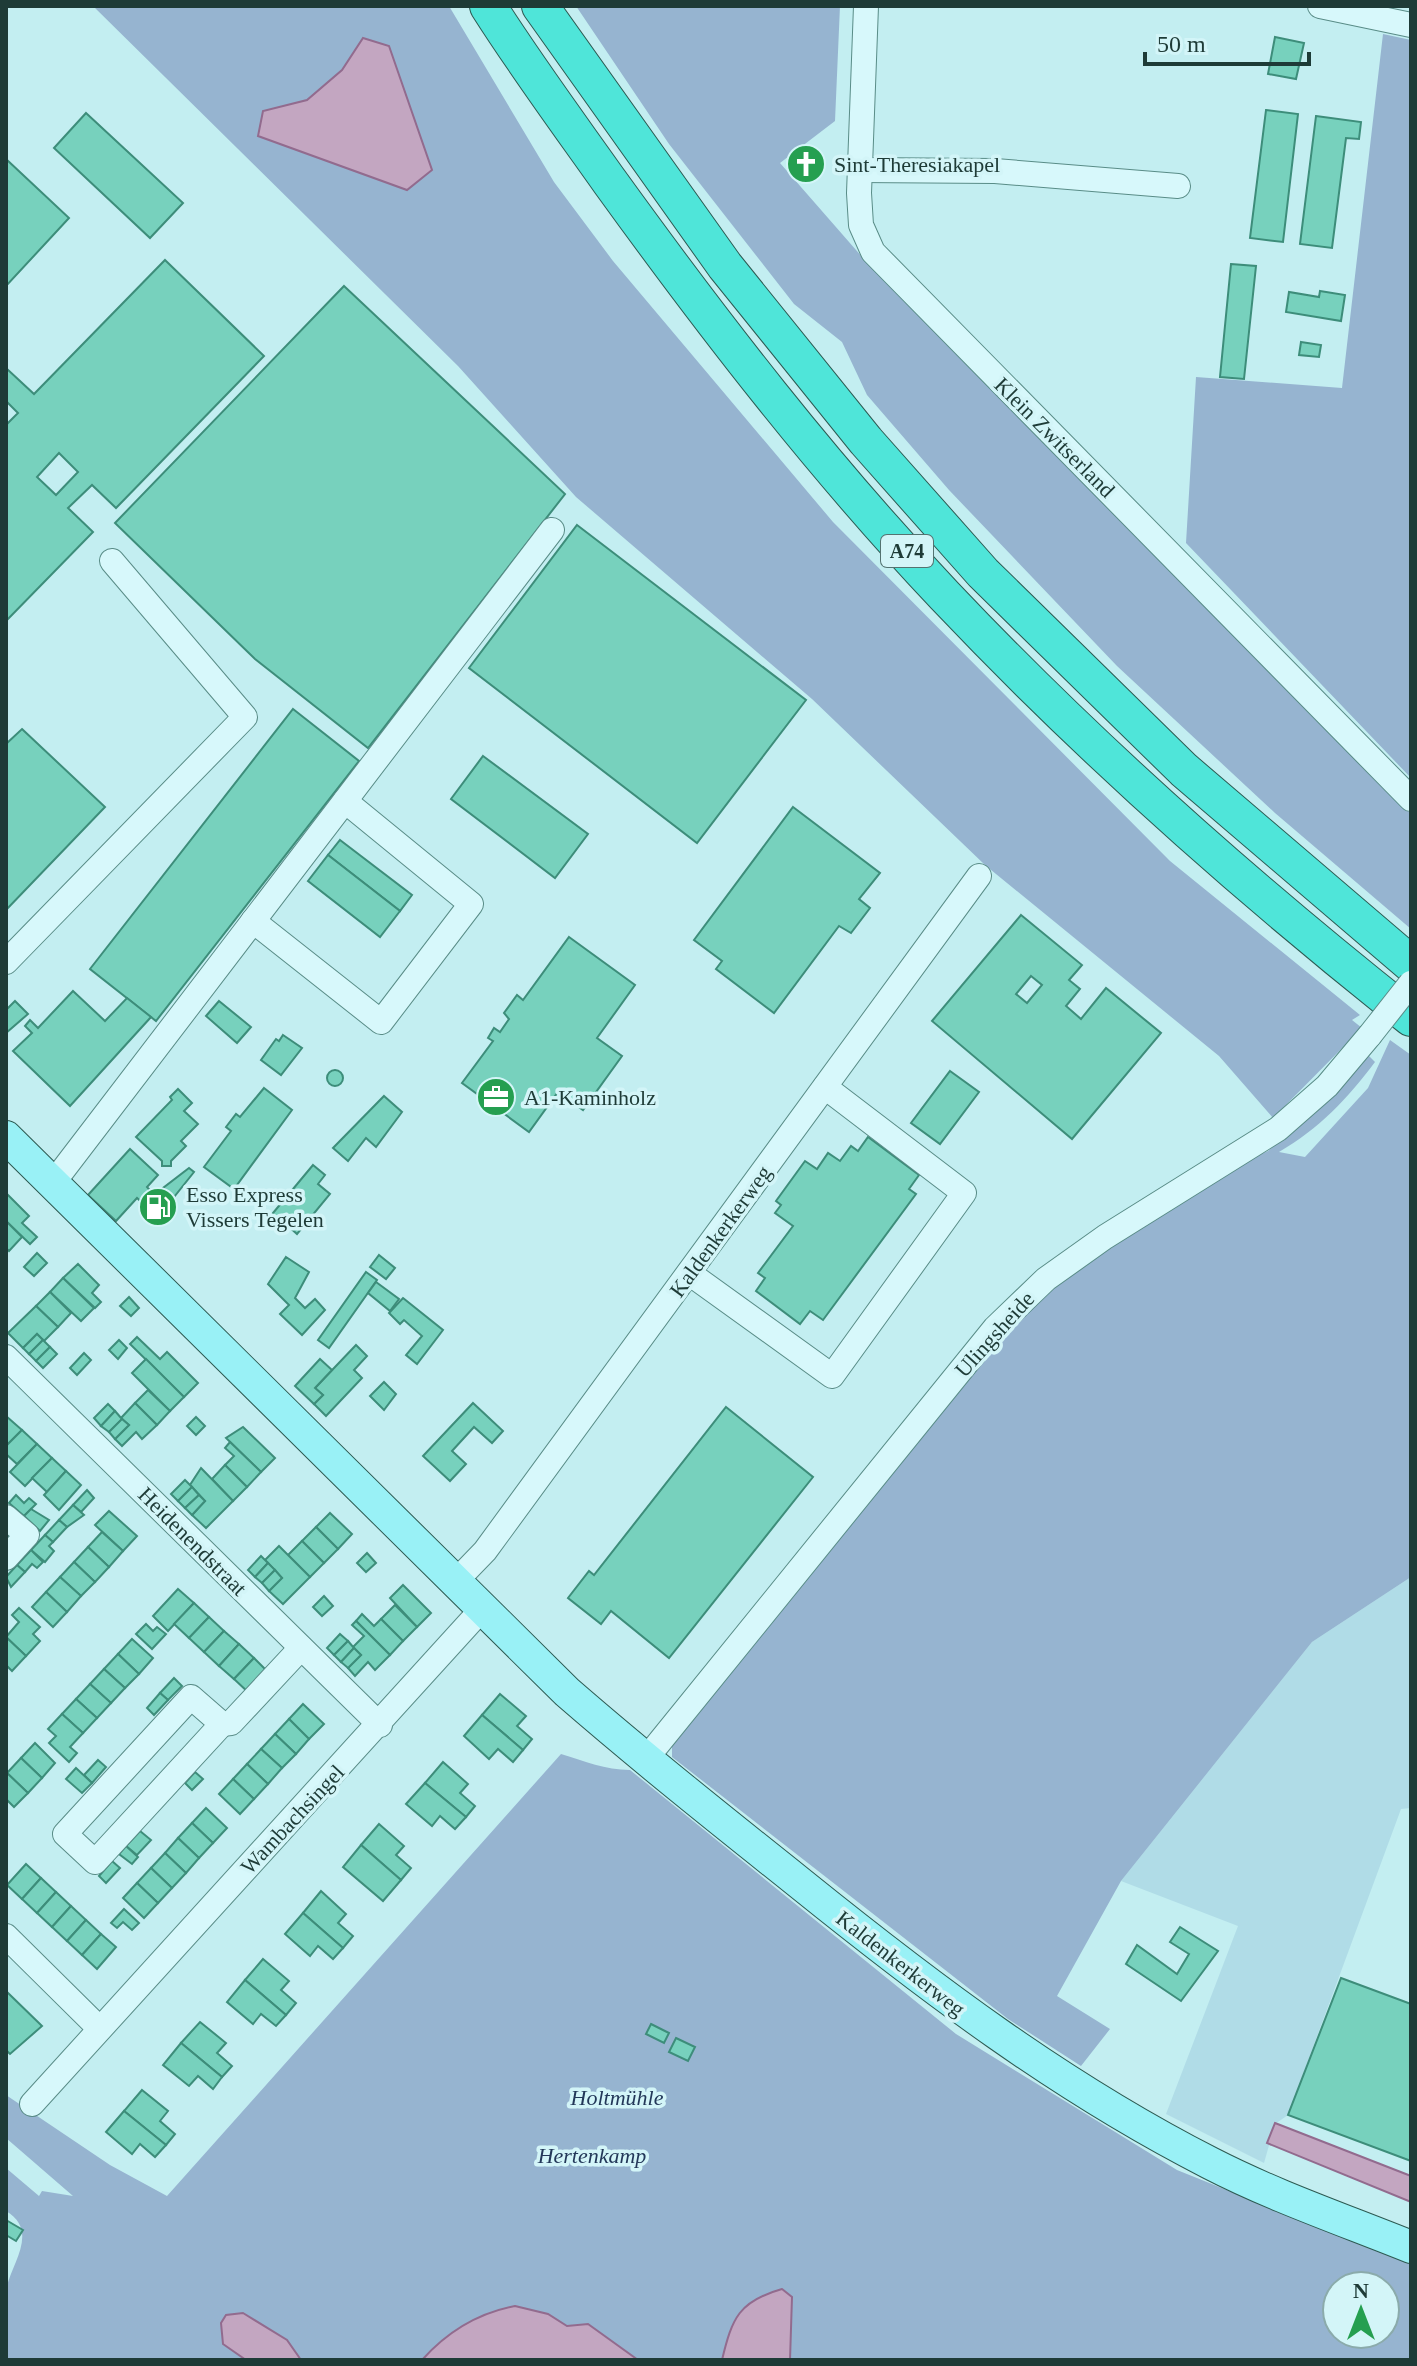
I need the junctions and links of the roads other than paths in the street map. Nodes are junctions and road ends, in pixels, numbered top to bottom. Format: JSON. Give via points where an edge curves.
{"nodes":[{"id":1,"x":488,"y":6,"type":"edge"},
{"id":2,"x":540,"y":6,"type":"edge"},
{"id":3,"x":866,"y":6,"type":"edge"},
{"id":4,"x":1320,"y":6,"type":"edge"},
{"id":5,"x":1411,"y":25,"type":"edge"},
{"id":6,"x":859,"y":170,"type":"junction"},
{"id":7,"x":1178,"y":186,"type":"dead end"},
{"id":8,"x":552,"y":530,"type":"dead end"},
{"id":9,"x":112,"y":561,"type":"dead end"},
{"id":10,"x":1411,"y":799,"type":"edge"},
{"id":11,"x":345,"y":801,"type":"junction"},
{"id":12,"x":979,"y":876,"type":"dead end"},
{"id":13,"x":253,"y":921,"type":"junction"},
{"id":14,"x":6,"y":962,"type":"edge"},
{"id":15,"x":1411,"y":964,"type":"edge"},
{"id":16,"x":1411,"y":983,"type":"edge"},
{"id":17,"x":1411,"y":1018,"type":"edge"},
{"id":18,"x":825,"y":1087,"type":"junction"},
{"id":19,"x":6,"y":1137,"type":"edge"},
{"id":20,"x":53,"y":1183,"type":"junction"},
{"id":21,"x":689,"y":1273,"type":"junction"},
{"id":22,"x":6,"y":1357,"type":"edge"},
{"id":23,"x":6,"y":1517,"type":"edge"},
{"id":24,"x":6,"y":1558,"type":"edge"},
{"id":25,"x":456,"y":1581,"type":"junction"},
{"id":26,"x":483,"y":1608,"type":"junction"},
{"id":27,"x":301,"y":1648,"type":"junction"},
{"id":28,"x":222,"y":1724,"type":"junction"},
{"id":29,"x":380,"y":1725,"type":"junction"},
{"id":30,"x":645,"y":1760,"type":"junction"},
{"id":31,"x":6,"y":1936,"type":"edge"},
{"id":32,"x":99,"y":2028,"type":"junction"},
{"id":33,"x":32,"y":2104,"type":"dead end"},
{"id":34,"x":1411,"y":2247,"type":"edge"}],
"edges":[{"from":1,"to":17,"type":"highway","number":"A74","via":[[681,280],[769,393],[945,595],[1161,806]]},
{"from":2,"to":15,"type":"highway","number":"A74","via":[[725,266],[866,441],[983,573],[1184,770]]},
{"from":3,"to":6,"type":"street","name":"Klein Zwitserland"},
{"from":4,"to":5,"type":"street"},
{"from":6,"to":7,"type":"street","via":[[995,171]]},
{"from":6,"to":10,"type":"street","name":"Klein Zwitserland","via":[[861,225],[873,252]]},
{"from":8,"to":11,"type":"street"},
{"from":9,"to":14,"type":"street","via":[[245,717]]},
{"from":11,"to":13,"type":"street"},
{"from":11,"to":13,"type":"street","via":[[471,904],[381,1022]]},
{"from":12,"to":18,"type":"street","name":"Kaldenkerkerweg"},
{"from":13,"to":20,"type":"street"},
{"from":16,"to":30,"type":"street","name":"Ulingsheide","bridge":true,"via":[[1327,1086],[1278,1129],[1105,1237],[1046,1279],[995,1328]]},
{"from":18,"to":21,"type":"street","name":"Kaldenkerkerweg"},
{"from":18,"to":21,"type":"street","via":[[964,1193],[832,1376]]},
{"from":19,"to":20,"type":"main road","name":"Kaldenkerkerweg"},
{"from":20,"to":25,"type":"main road","name":"Kaldenkerkerweg"},
{"from":21,"to":25,"type":"street","name":"Kaldenkerkerweg","via":[[485,1551]]},
{"from":22,"to":27,"type":"street","name":"Heidenendstraat"},
{"from":23,"to":24,"type":"street","via":[[27,1535]]},
{"from":25,"to":26,"type":"main road","name":"Kaldenkerkerweg"},
{"from":26,"to":29,"type":"street","name":"Wambachsingel"},
{"from":26,"to":30,"type":"main road","name":"Kaldenkerkerweg"},
{"from":27,"to":28,"type":"street","via":[[231,1723]]},
{"from":27,"to":29,"type":"street","name":"Heidenendstraat"},
{"from":28,"to":28,"type":"street","via":[[95,1862],[65,1834],[191,1697]]},
{"from":29,"to":32,"type":"street","name":"Wambachsingel"},
{"from":30,"to":34,"type":"main road","name":"Kaldenkerkerweg","via":[[940,1994],[1080,2090],[1211,2164]]},
{"from":31,"to":32,"type":"street"},
{"from":32,"to":33,"type":"street","name":"Wambachsingel"}]}
